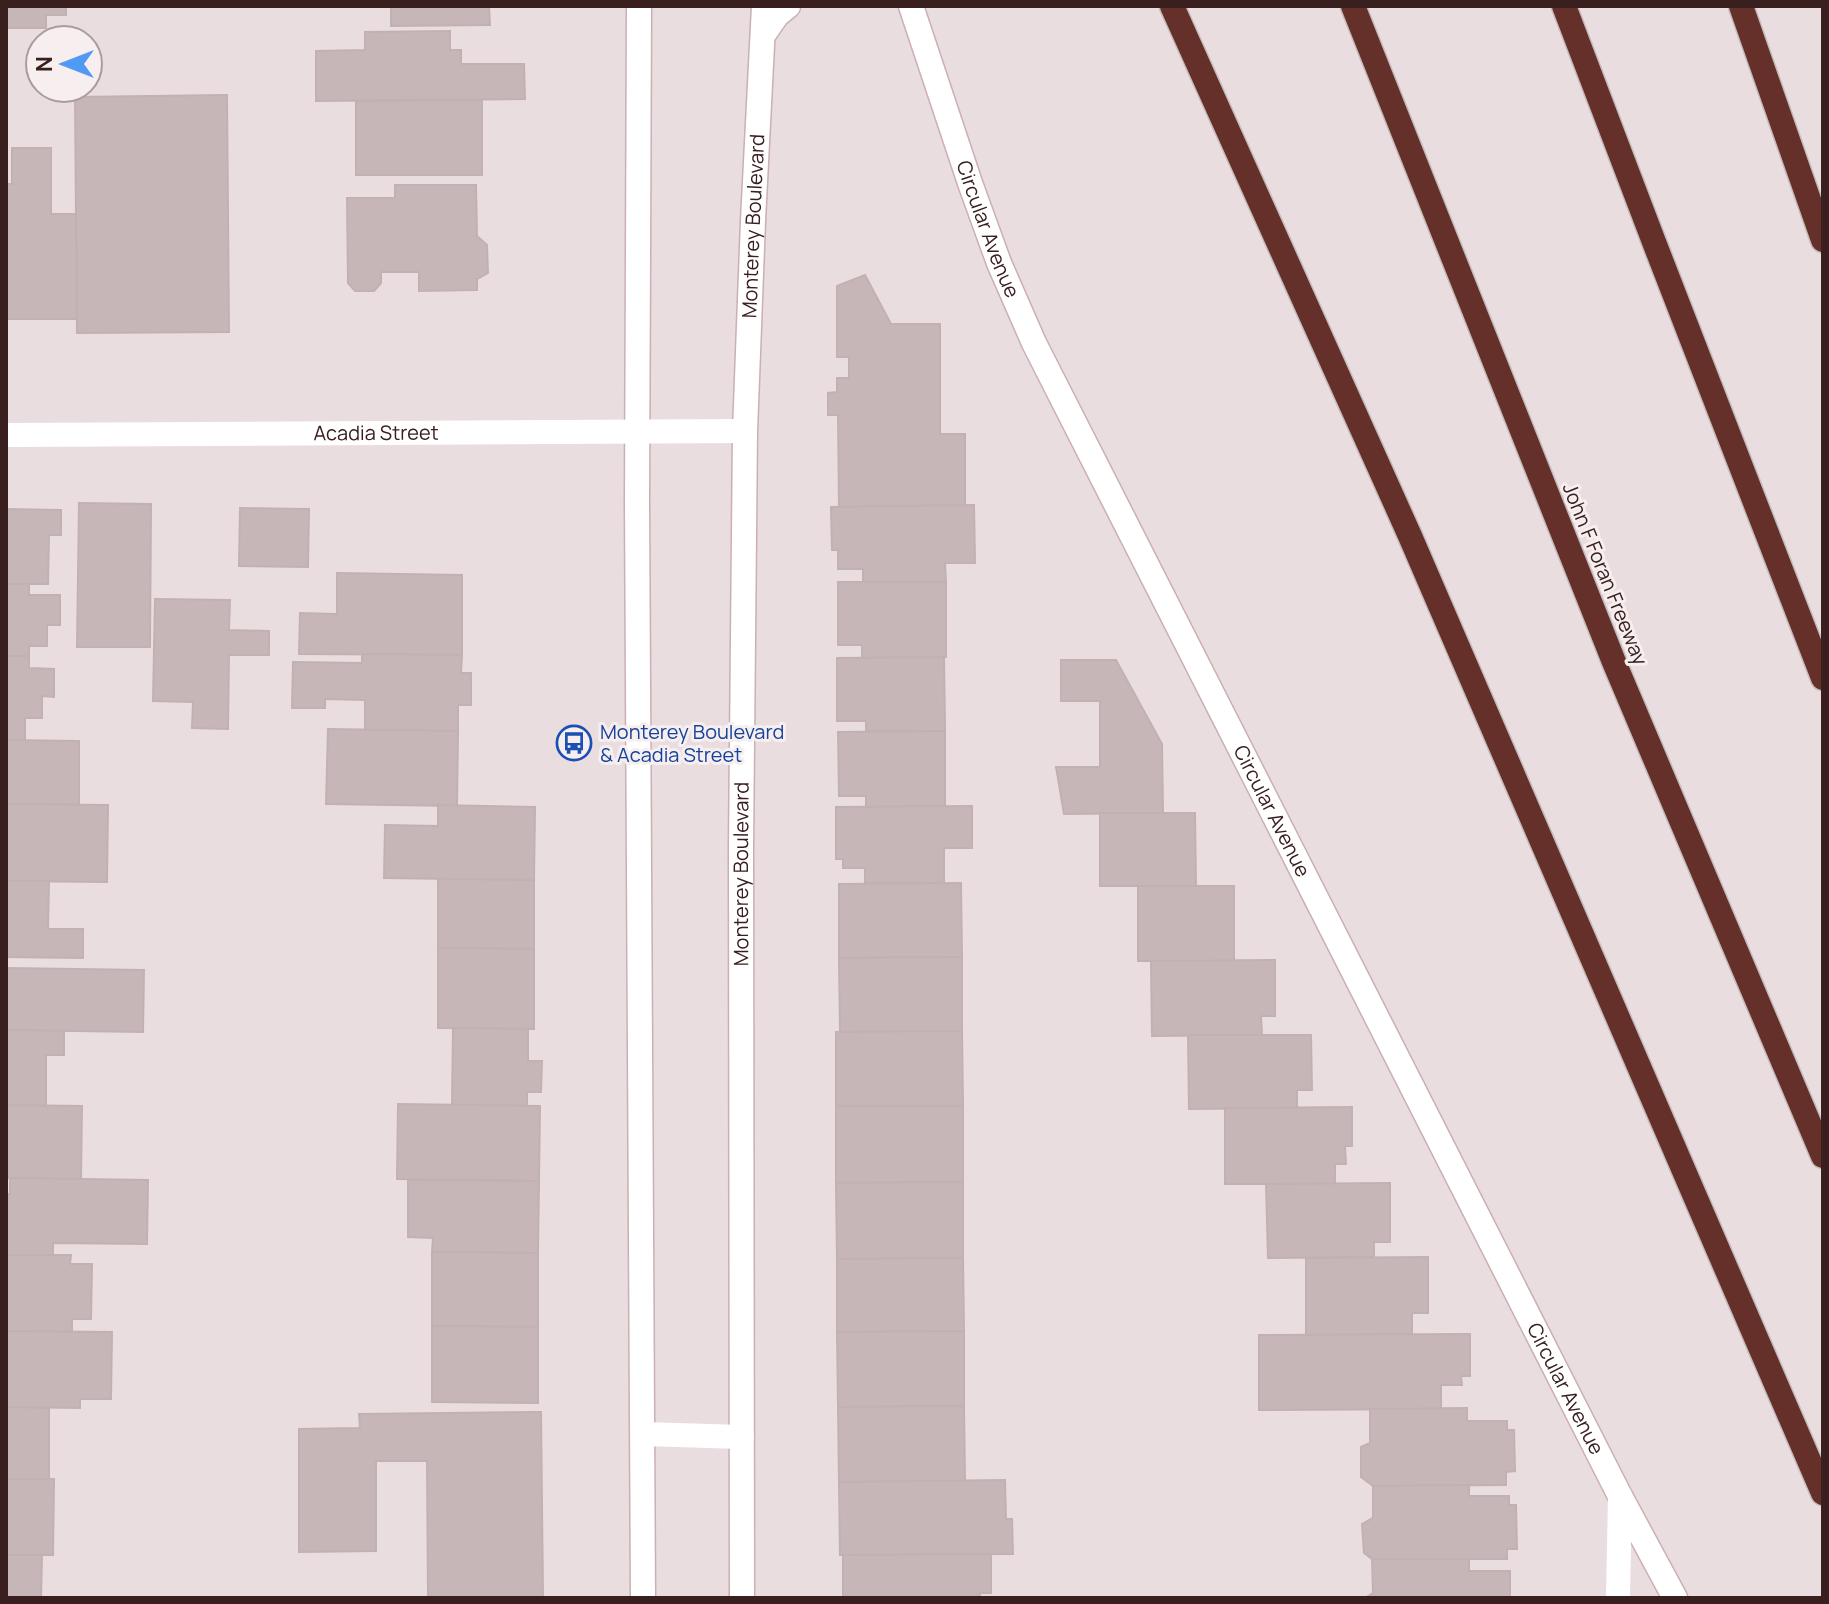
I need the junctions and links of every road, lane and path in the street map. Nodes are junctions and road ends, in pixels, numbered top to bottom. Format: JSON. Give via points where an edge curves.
{"nodes":[{"id":1,"x":639,"y":6,"type":"edge"},
{"id":2,"x":764,"y":6,"type":"edge"},
{"id":3,"x":788,"y":6,"type":"edge"},
{"id":4,"x":891,"y":6,"type":"edge"},
{"id":5,"x":911,"y":6,"type":"edge"},
{"id":6,"x":1172,"y":6,"type":"edge"},
{"id":7,"x":1353,"y":6,"type":"edge"},
{"id":8,"x":1564,"y":6,"type":"edge"},
{"id":9,"x":1741,"y":6,"type":"edge"},
{"id":10,"x":763,"y":35,"type":"junction"},
{"id":11,"x":924,"y":44,"type":"junction"},
{"id":12,"x":1823,"y":240,"type":"edge"},
{"id":13,"x":637,"y":431,"type":"junction"},
{"id":14,"x":745,"y":431,"type":"junction"},
{"id":15,"x":6,"y":435,"type":"edge"},
{"id":16,"x":1823,"y":678,"type":"edge"},
{"id":17,"x":1823,"y":1156,"type":"edge"},
{"id":18,"x":643,"y":1434,"type":"junction"},
{"id":19,"x":742,"y":1437,"type":"junction"},
{"id":20,"x":1823,"y":1493,"type":"edge"},
{"id":21,"x":1620,"y":1496,"type":"junction"},
{"id":22,"x":643,"y":1598,"type":"edge"},
{"id":23,"x":742,"y":1598,"type":"edge"},
{"id":24,"x":1618,"y":1598,"type":"edge"},
{"id":25,"x":1675,"y":1598,"type":"edge"}],
"edges":[{"from":1,"to":13,"type":"main road"},
{"from":2,"to":10,"type":"main road","name":"Monterey Boulevard"},
{"from":3,"to":10,"type":"main road"},
{"from":4,"to":11,"type":"main road"},
{"from":5,"to":11,"type":"main road","name":"Circular Avenue"},
{"from":6,"to":20,"type":"highway","via":[[1410,536]]},
{"from":7,"to":17,"type":"highway","name":"John F Foran Freeway","via":[[1614,662]]},
{"from":8,"to":16,"type":"highway"},
{"from":9,"to":12,"type":"highway"},
{"from":10,"to":14,"type":"main road","name":"Monterey Boulevard"},
{"from":11,"to":21,"type":"main road","name":"Circular Avenue","via":[[989,236],[1034,343]]},
{"from":13,"to":14,"type":"main road","name":"Acadia Street"},
{"from":13,"to":15,"type":"main road","name":"Acadia Street"},
{"from":13,"to":18,"type":"main road"},
{"from":14,"to":19,"type":"main road","name":"Monterey Boulevard"},
{"from":18,"to":19,"type":"main road"},
{"from":18,"to":22,"type":"main road"},
{"from":19,"to":23,"type":"main road","name":"Monterey Boulevard"},
{"from":21,"to":24,"type":"main road"},
{"from":21,"to":25,"type":"main road","name":"Circular Avenue"}]}
